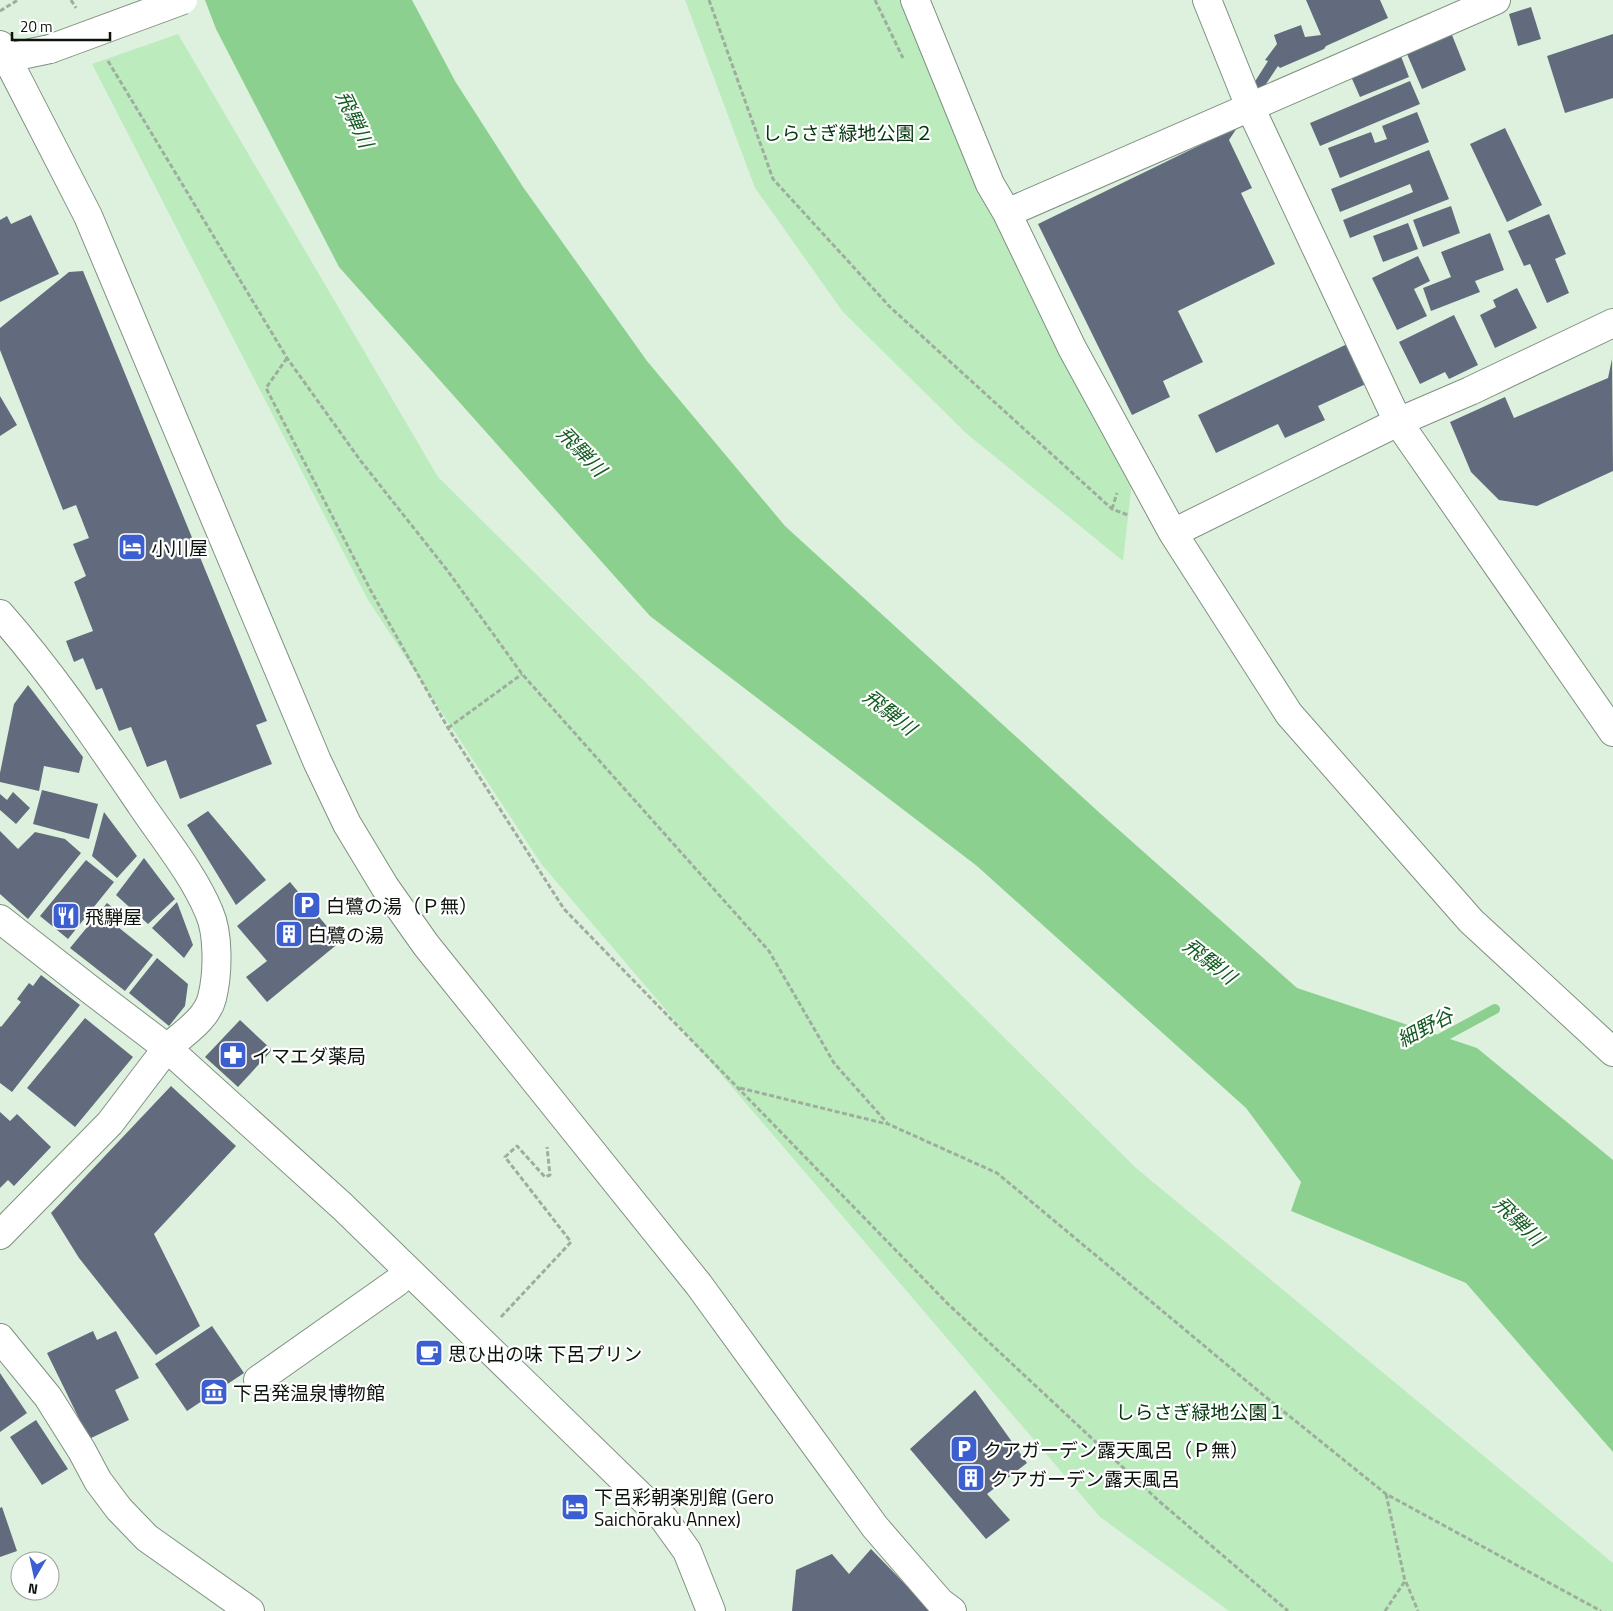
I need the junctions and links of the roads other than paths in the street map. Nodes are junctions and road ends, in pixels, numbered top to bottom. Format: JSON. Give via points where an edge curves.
{"nodes":[{"id":1,"x":183,"y":0,"type":"edge"},
{"id":2,"x":915,"y":0,"type":"edge"},
{"id":3,"x":1207,"y":0,"type":"edge"},
{"id":4,"x":1496,"y":0,"type":"edge"},
{"id":5,"x":2,"y":55,"type":"edge"},
{"id":6,"x":1250,"y":107,"type":"junction"},
{"id":7,"x":1006,"y":213,"type":"junction"},
{"id":8,"x":1613,"y":322,"type":"edge"},
{"id":9,"x":1398,"y":422,"type":"junction"},
{"id":10,"x":1173,"y":532,"type":"junction"},
{"id":11,"x":0,"y":614,"type":"edge"},
{"id":12,"x":1613,"y":732,"type":"edge"},
{"id":13,"x":0,"y":919,"type":"edge"},
{"id":14,"x":167,"y":1048,"type":"junction"},
{"id":15,"x":1613,"y":1052,"type":"edge"},
{"id":16,"x":3,"y":1228,"type":"edge"},
{"id":17,"x":408,"y":1272,"type":"junction"},
{"id":18,"x":0,"y":1338,"type":"edge"},
{"id":19,"x":258,"y":1380,"type":"dead end"},
{"id":20,"x":250,"y":1611,"type":"edge"},
{"id":21,"x":711,"y":1611,"type":"edge"},
{"id":22,"x":952,"y":1611,"type":"edge"}],
"edges":[{"from":1,"to":5,"type":"street","bridge":true,"via":[[50,49]]},
{"from":2,"to":7,"type":"street","via":[[990,184]]},
{"from":3,"to":6,"type":"street"},
{"from":4,"to":6,"type":"street"},
{"from":5,"to":22,"type":"street","via":[[88,216],[317,761],[347,824],[385,887],[426,945],[699,1285],[875,1527],[940,1602]]},
{"from":6,"to":7,"type":"street"},
{"from":6,"to":9,"type":"street"},
{"from":7,"to":10,"type":"street","via":[[1072,348]]},
{"from":8,"to":9,"type":"street"},
{"from":9,"to":10,"type":"street"},
{"from":9,"to":12,"type":"street"},
{"from":10,"to":15,"type":"street","via":[[1289,714],[1471,921]]},
{"from":11,"to":14,"type":"street","via":[[65,694],[191,877],[210,913],[216,941],[212,999],[204,1015]]},
{"from":13,"to":14,"type":"street"},
{"from":14,"to":16,"type":"street","via":[[110,1123]]},
{"from":14,"to":17,"type":"street","via":[[342,1206]]},
{"from":17,"to":19,"type":"street"},
{"from":17,"to":21,"type":"street","via":[[664,1519],[687,1551]]},
{"from":18,"to":20,"type":"street","via":[[48,1397],[98,1481],[119,1509],[147,1538]]}]}
